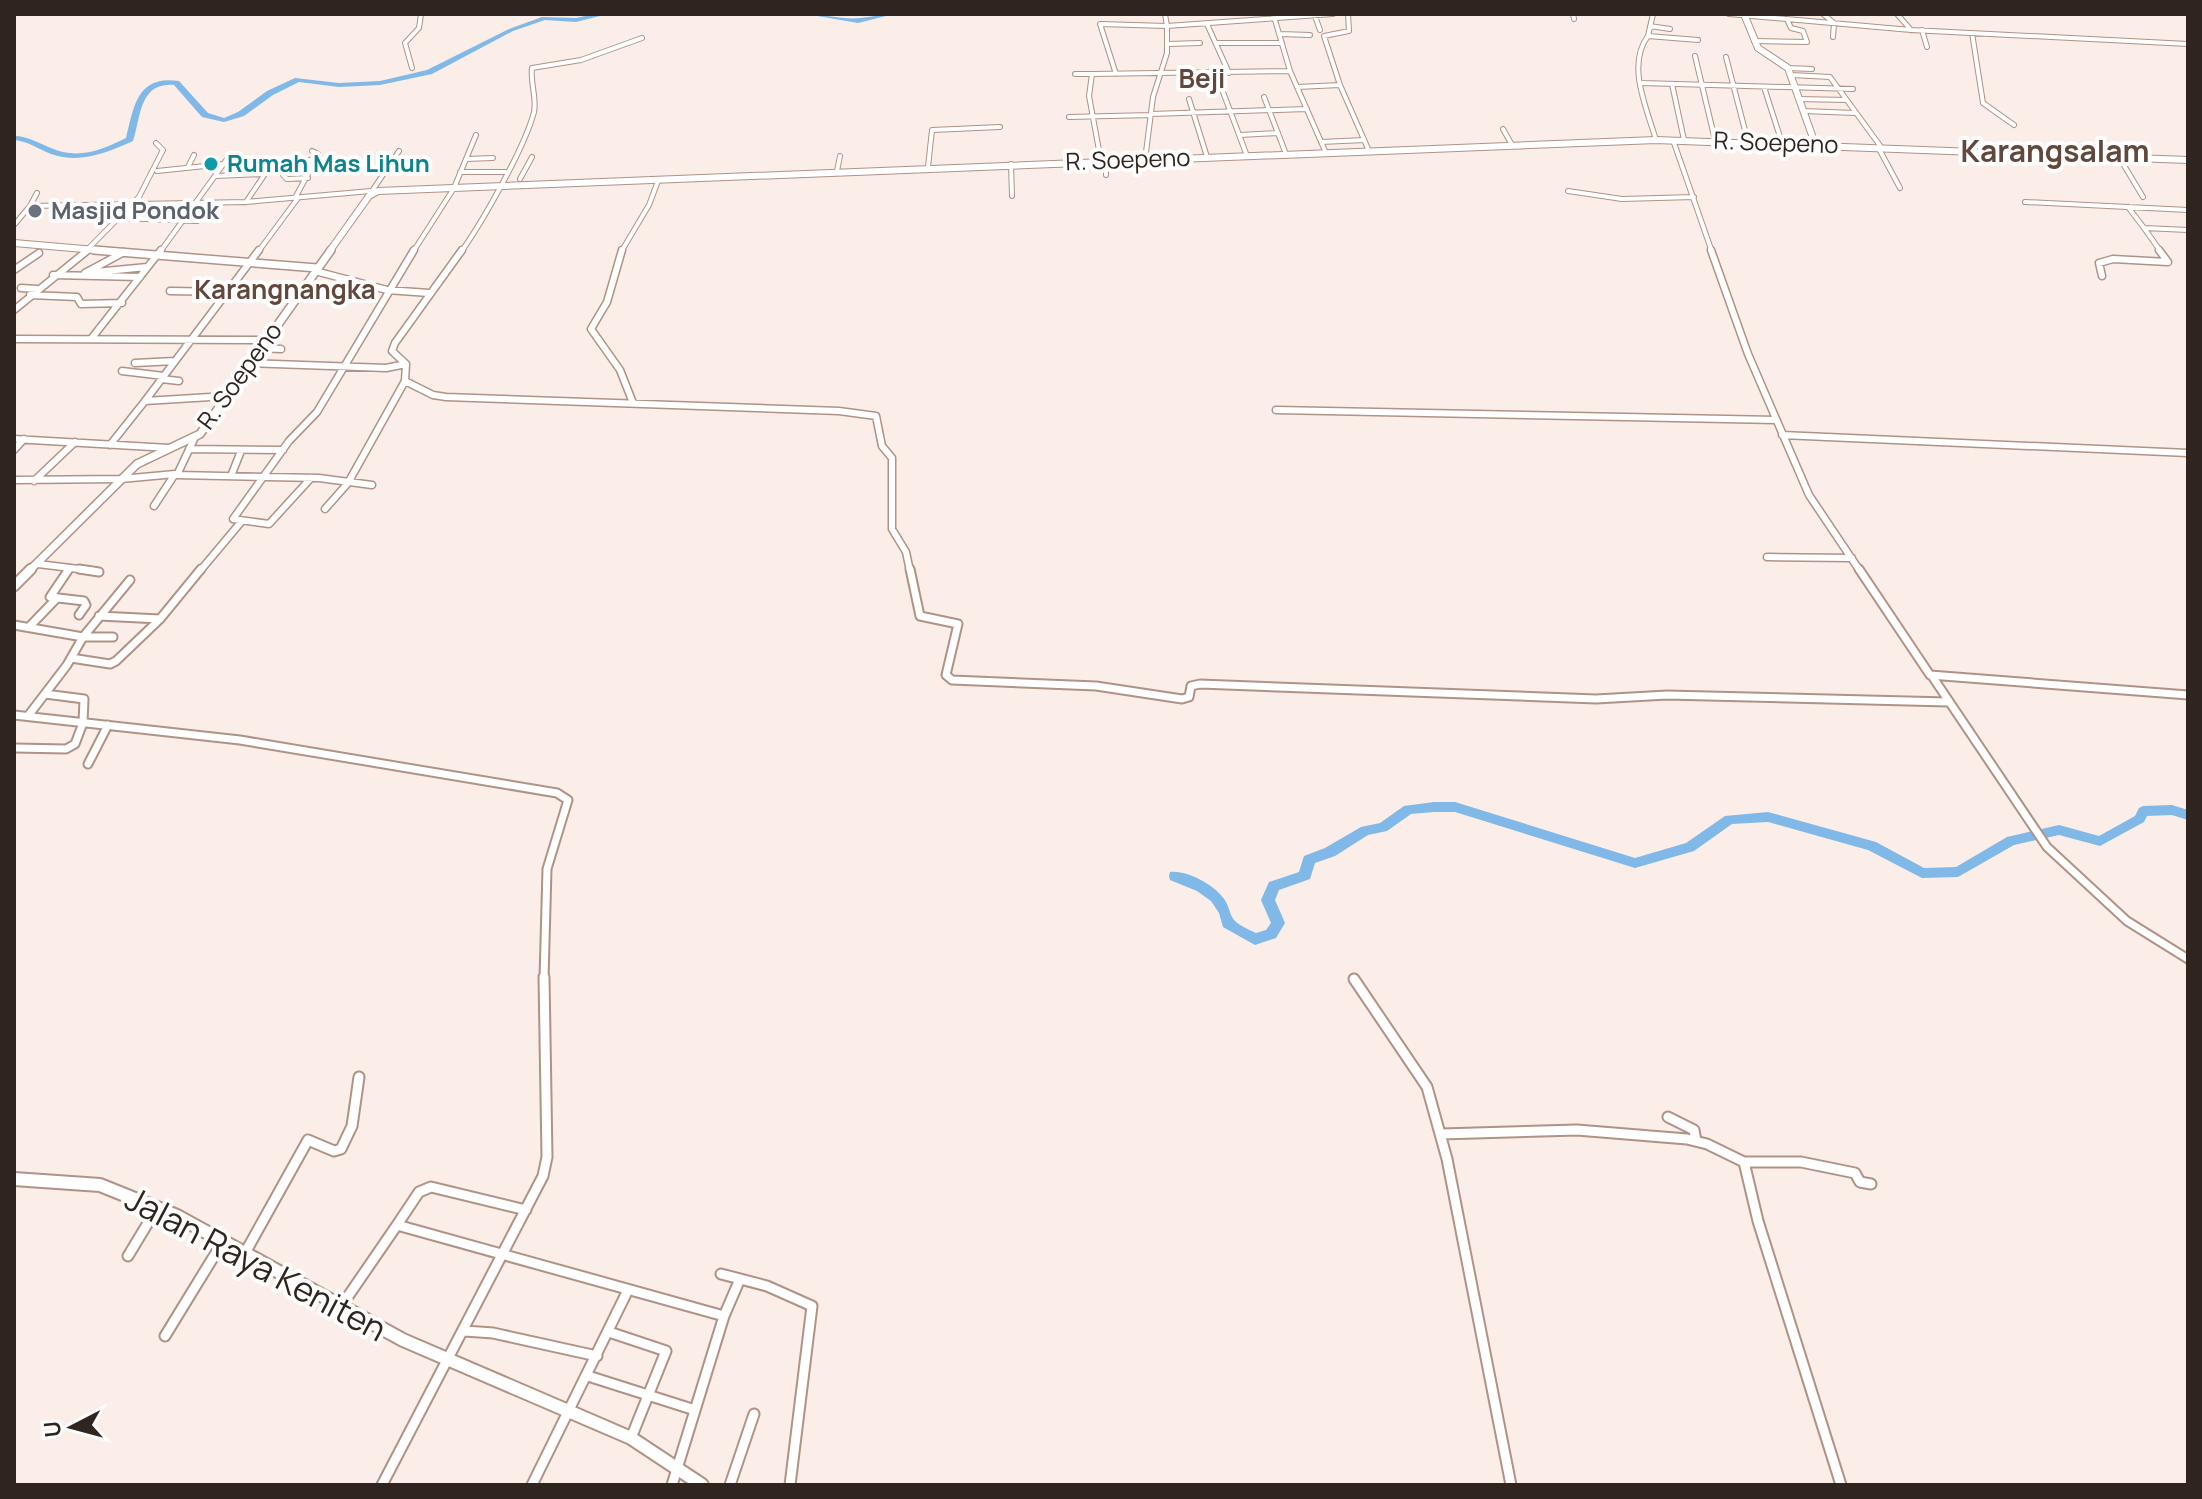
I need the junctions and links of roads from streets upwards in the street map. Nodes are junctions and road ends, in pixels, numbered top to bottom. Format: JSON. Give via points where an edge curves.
{"nodes":[{"id":1,"x":421,"y":14,"type":"edge"},
{"id":2,"x":1165,"y":14,"type":"edge"},
{"id":3,"x":1333,"y":14,"type":"edge"},
{"id":4,"x":1348,"y":14,"type":"edge"},
{"id":5,"x":1653,"y":14,"type":"edge"},
{"id":6,"x":1729,"y":14,"type":"edge"},
{"id":7,"x":1823,"y":14,"type":"edge"},
{"id":8,"x":1897,"y":14,"type":"edge"},
{"id":9,"x":1744,"y":15,"type":"edge"},
{"id":10,"x":1315,"y":16,"type":"junction"},
{"id":11,"x":1793,"y":17,"type":"edge"},
{"id":12,"x":1787,"y":19,"type":"junction"},
{"id":13,"x":1275,"y":20,"type":"junction"},
{"id":14,"x":1834,"y":23,"type":"junction"},
{"id":15,"x":1088,"y":24,"type":"dead end"},
{"id":16,"x":1100,"y":24,"type":"junction"},
{"id":17,"x":1207,"y":24,"type":"junction"},
{"id":18,"x":1167,"y":26,"type":"junction"},
{"id":19,"x":1650,"y":26,"type":"junction"},
{"id":20,"x":1670,"y":29,"type":"dead end"},
{"id":21,"x":1320,"y":30,"type":"dead end"},
{"id":22,"x":1911,"y":30,"type":"junction"},
{"id":23,"x":1922,"y":30,"type":"junction"},
{"id":24,"x":1973,"y":32,"type":"junction"},
{"id":25,"x":1280,"y":34,"type":"junction"},
{"id":26,"x":1310,"y":35,"type":"dead end"},
{"id":27,"x":1648,"y":36,"type":"junction"},
{"id":28,"x":1833,"y":37,"type":"dead end"},
{"id":29,"x":642,"y":38,"type":"dead end"},
{"id":30,"x":1698,"y":40,"type":"dead end"},
{"id":31,"x":1754,"y":41,"type":"junction"},
{"id":32,"x":1200,"y":43,"type":"dead end"},
{"id":33,"x":1216,"y":43,"type":"junction"},
{"id":34,"x":1282,"y":43,"type":"junction"},
{"id":35,"x":1168,"y":44,"type":"junction"},
{"id":36,"x":2188,"y":44,"type":"edge"},
{"id":37,"x":1927,"y":47,"type":"dead end"},
{"id":38,"x":1695,"y":56,"type":"dead end"},
{"id":39,"x":1726,"y":57,"type":"dead end"},
{"id":40,"x":412,"y":68,"type":"dead end"},
{"id":41,"x":1788,"y":68,"type":"junction"},
{"id":42,"x":1812,"y":69,"type":"dead end"},
{"id":43,"x":1290,"y":71,"type":"junction"},
{"id":44,"x":1229,"y":73,"type":"junction"},
{"id":45,"x":1075,"y":74,"type":"dead end"},
{"id":46,"x":1092,"y":74,"type":"junction"},
{"id":47,"x":1116,"y":74,"type":"junction"},
{"id":48,"x":1158,"y":75,"type":"junction"},
{"id":49,"x":1791,"y":75,"type":"junction"},
{"id":50,"x":1642,"y":83,"type":"junction"},
{"id":51,"x":1672,"y":84,"type":"junction"},
{"id":52,"x":1340,"y":85,"type":"junction"},
{"id":53,"x":1702,"y":85,"type":"junction"},
{"id":54,"x":1733,"y":86,"type":"junction"},
{"id":55,"x":1297,"y":87,"type":"junction"},
{"id":56,"x":1764,"y":87,"type":"junction"},
{"id":57,"x":1795,"y":87,"type":"junction"},
{"id":58,"x":1838,"y":89,"type":"junction"},
{"id":59,"x":1853,"y":89,"type":"dead end"},
{"id":60,"x":1223,"y":92,"type":"dead end"},
{"id":61,"x":1264,"y":97,"type":"dead end"},
{"id":62,"x":1189,"y":99,"type":"dead end"},
{"id":63,"x":1799,"y":99,"type":"junction"},
{"id":64,"x":1846,"y":100,"type":"junction"},
{"id":65,"x":1307,"y":109,"type":"junction"},
{"id":66,"x":1269,"y":110,"type":"junction"},
{"id":67,"x":1803,"y":111,"type":"junction"},
{"id":68,"x":1232,"y":112,"type":"junction"},
{"id":69,"x":1194,"y":113,"type":"junction"},
{"id":70,"x":1855,"y":113,"type":"junction"},
{"id":71,"x":1151,"y":115,"type":"junction"},
{"id":72,"x":1069,"y":117,"type":"dead end"},
{"id":73,"x":1094,"y":117,"type":"junction"},
{"id":74,"x":2014,"y":125,"type":"dead end"},
{"id":75,"x":1000,"y":127,"type":"dead end"},
{"id":76,"x":1503,"y":129,"type":"dead end"},
{"id":77,"x":1278,"y":133,"type":"junction"},
{"id":78,"x":476,"y":135,"type":"dead end"},
{"id":79,"x":1240,"y":135,"type":"junction"},
{"id":80,"x":1813,"y":138,"type":"junction"},
{"id":81,"x":1364,"y":140,"type":"junction"},
{"id":82,"x":1656,"y":140,"type":"junction"},
{"id":83,"x":1673,"y":140,"type":"junction"},
{"id":84,"x":1684,"y":140,"type":"junction"},
{"id":85,"x":1715,"y":140,"type":"junction"},
{"id":86,"x":1321,"y":142,"type":"junction"},
{"id":87,"x":1748,"y":142,"type":"junction"},
{"id":88,"x":156,"y":143,"type":"dead end"},
{"id":89,"x":1782,"y":143,"type":"junction"},
{"id":90,"x":1805,"y":144,"type":"junction"},
{"id":91,"x":1512,"y":145,"type":"junction"},
{"id":92,"x":1829,"y":145,"type":"junction"},
{"id":93,"x":1880,"y":147,"type":"junction"},
{"id":94,"x":312,"y":151,"type":"dead end"},
{"id":95,"x":399,"y":151,"type":"dead end"},
{"id":96,"x":1369,"y":151,"type":"junction"},
{"id":97,"x":1326,"y":153,"type":"junction"},
{"id":98,"x":2010,"y":153,"type":"junction"},
{"id":99,"x":1286,"y":154,"type":"junction"},
{"id":100,"x":194,"y":155,"type":"dead end"},
{"id":101,"x":230,"y":155,"type":"dead end"},
{"id":102,"x":840,"y":156,"type":"dead end"},
{"id":103,"x":1247,"y":156,"type":"junction"},
{"id":104,"x":532,"y":157,"type":"dead end"},
{"id":105,"x":1207,"y":157,"type":"junction"},
{"id":106,"x":2119,"y":157,"type":"junction"},
{"id":107,"x":493,"y":158,"type":"dead end"},
{"id":108,"x":316,"y":159,"type":"junction"},
{"id":109,"x":466,"y":159,"type":"junction"},
{"id":110,"x":1145,"y":160,"type":"junction"},
{"id":111,"x":2048,"y":160,"type":"dead end"},
{"id":112,"x":2188,"y":160,"type":"edge"},
{"id":113,"x":1103,"y":161,"type":"junction"},
{"id":114,"x":224,"y":164,"type":"junction"},
{"id":115,"x":1011,"y":164,"type":"junction"},
{"id":116,"x":248,"y":165,"type":"dead end"},
{"id":117,"x":188,"y":167,"type":"junction"},
{"id":118,"x":928,"y":167,"type":"junction"},
{"id":119,"x":157,"y":171,"type":"junction"},
{"id":120,"x":837,"y":171,"type":"junction"},
{"id":121,"x":460,"y":172,"type":"junction"},
{"id":122,"x":506,"y":172,"type":"junction"},
{"id":123,"x":242,"y":174,"type":"junction"},
{"id":124,"x":1106,"y":175,"type":"dead end"},
{"id":125,"x":215,"y":176,"type":"junction"},
{"id":126,"x":308,"y":178,"type":"junction"},
{"id":127,"x":658,"y":181,"type":"junction"},
{"id":128,"x":518,"y":184,"type":"junction"},
{"id":129,"x":454,"y":188,"type":"junction"},
{"id":130,"x":498,"y":188,"type":"junction"},
{"id":131,"x":1900,"y":188,"type":"dead end"},
{"id":132,"x":372,"y":191,"type":"junction"},
{"id":133,"x":1568,"y":191,"type":"dead end"},
{"id":134,"x":37,"y":193,"type":"dead end"},
{"id":135,"x":1012,"y":196,"type":"dead end"},
{"id":136,"x":1694,"y":197,"type":"junction"},
{"id":137,"x":2143,"y":197,"type":"dead end"},
{"id":138,"x":296,"y":198,"type":"junction"},
{"id":139,"x":199,"y":202,"type":"junction"},
{"id":140,"x":246,"y":202,"type":"junction"},
{"id":141,"x":2025,"y":202,"type":"dead end"},
{"id":142,"x":138,"y":203,"type":"junction"},
{"id":143,"x":30,"y":206,"type":"junction"},
{"id":144,"x":2128,"y":207,"type":"junction"},
{"id":145,"x":2188,"y":210,"type":"edge"},
{"id":146,"x":119,"y":218,"type":"junction"},
{"id":147,"x":184,"y":221,"type":"junction"},
{"id":148,"x":197,"y":221,"type":"dead end"},
{"id":149,"x":14,"y":225,"type":"edge"},
{"id":150,"x":2144,"y":228,"type":"junction"},
{"id":151,"x":2188,"y":230,"type":"edge"},
{"id":152,"x":14,"y":243,"type":"edge"},
{"id":153,"x":86,"y":248,"type":"junction"},
{"id":154,"x":124,"y":252,"type":"junction"},
{"id":155,"x":39,"y":253,"type":"dead end"},
{"id":156,"x":156,"y":255,"type":"junction"},
{"id":157,"x":250,"y":263,"type":"junction"},
{"id":158,"x":147,"y":267,"type":"junction"},
{"id":159,"x":14,"y":270,"type":"edge"},
{"id":160,"x":316,"y":270,"type":"junction"},
{"id":161,"x":53,"y":275,"type":"junction"},
{"id":162,"x":2102,"y":276,"type":"dead end"},
{"id":163,"x":140,"y":277,"type":"junction"},
{"id":164,"x":21,"y":288,"type":"dead end"},
{"id":165,"x":37,"y":289,"type":"junction"},
{"id":166,"x":387,"y":290,"type":"junction"},
{"id":167,"x":170,"y":291,"type":"dead end"},
{"id":168,"x":228,"y":292,"type":"junction"},
{"id":169,"x":429,"y":293,"type":"junction"},
{"id":170,"x":28,"y":298,"type":"junction"},
{"id":171,"x":14,"y":300,"type":"edge"},
{"id":172,"x":122,"y":303,"type":"junction"},
{"id":173,"x":14,"y":310,"type":"edge"},
{"id":174,"x":14,"y":339,"type":"edge"},
{"id":175,"x":91,"y":339,"type":"junction"},
{"id":176,"x":192,"y":339,"type":"junction"},
{"id":177,"x":266,"y":340,"type":"junction"},
{"id":178,"x":260,"y":348,"type":"junction"},
{"id":179,"x":281,"y":349,"type":"dead end"},
{"id":180,"x":175,"y":361,"type":"junction"},
{"id":181,"x":154,"y":362,"type":"junction"},
{"id":182,"x":135,"y":363,"type":"dead end"},
{"id":183,"x":249,"y":363,"type":"junction"},
{"id":184,"x":406,"y":364,"type":"junction"},
{"id":185,"x":343,"y":365,"type":"junction"},
{"id":186,"x":122,"y":371,"type":"dead end"},
{"id":187,"x":146,"y":374,"type":"junction"},
{"id":188,"x":162,"y":378,"type":"junction"},
{"id":189,"x":179,"y":381,"type":"dead end"},
{"id":190,"x":405,"y":381,"type":"junction"},
{"id":191,"x":227,"y":396,"type":"junction"},
{"id":192,"x":145,"y":401,"type":"junction"},
{"id":193,"x":633,"y":403,"type":"junction"},
{"id":194,"x":1276,"y":410,"type":"dead end"},
{"id":195,"x":1776,"y":420,"type":"junction"},
{"id":196,"x":1782,"y":435,"type":"junction"},
{"id":197,"x":195,"y":437,"type":"junction"},
{"id":198,"x":14,"y":439,"type":"edge"},
{"id":199,"x":24,"y":439,"type":"junction"},
{"id":200,"x":75,"y":442,"type":"junction"},
{"id":201,"x":110,"y":445,"type":"junction"},
{"id":202,"x":151,"y":448,"type":"junction"},
{"id":203,"x":169,"y":448,"type":"junction"},
{"id":204,"x":189,"y":449,"type":"junction"},
{"id":205,"x":14,"y":450,"type":"edge"},
{"id":206,"x":283,"y":450,"type":"junction"},
{"id":207,"x":241,"y":451,"type":"junction"},
{"id":208,"x":2188,"y":453,"type":"edge"},
{"id":209,"x":143,"y":460,"type":"junction"},
{"id":210,"x":175,"y":474,"type":"junction"},
{"id":211,"x":231,"y":476,"type":"junction"},
{"id":212,"x":266,"y":478,"type":"junction"},
{"id":213,"x":311,"y":478,"type":"junction"},
{"id":214,"x":121,"y":479,"type":"junction"},
{"id":215,"x":14,"y":480,"type":"edge"},
{"id":216,"x":34,"y":481,"type":"junction"},
{"id":217,"x":348,"y":483,"type":"junction"},
{"id":218,"x":372,"y":485,"type":"dead end"},
{"id":219,"x":154,"y":506,"type":"dead end"},
{"id":220,"x":325,"y":509,"type":"dead end"},
{"id":221,"x":241,"y":522,"type":"junction"},
{"id":222,"x":1767,"y":557,"type":"dead end"},
{"id":223,"x":1852,"y":558,"type":"junction"},
{"id":224,"x":38,"y":564,"type":"junction"},
{"id":225,"x":69,"y":569,"type":"junction"},
{"id":226,"x":99,"y":572,"type":"dead end"},
{"id":227,"x":130,"y":580,"type":"dead end"},
{"id":228,"x":14,"y":585,"type":"edge"},
{"id":229,"x":57,"y":598,"type":"junction"},
{"id":230,"x":79,"y":615,"type":"dead end"},
{"id":231,"x":99,"y":616,"type":"junction"},
{"id":232,"x":160,"y":619,"type":"junction"},
{"id":233,"x":15,"y":626,"type":"edge"},
{"id":234,"x":29,"y":627,"type":"junction"},
{"id":235,"x":83,"y":637,"type":"junction"},
{"id":236,"x":113,"y":637,"type":"dead end"},
{"id":237,"x":71,"y":658,"type":"junction"},
{"id":238,"x":1932,"y":676,"type":"junction"},
{"id":239,"x":45,"y":694,"type":"junction"},
{"id":240,"x":2188,"y":695,"type":"edge"},
{"id":241,"x":1948,"y":702,"type":"junction"},
{"id":242,"x":14,"y":715,"type":"edge"},
{"id":243,"x":28,"y":716,"type":"junction"},
{"id":244,"x":83,"y":723,"type":"junction"},
{"id":245,"x":108,"y":725,"type":"junction"},
{"id":246,"x":15,"y":748,"type":"edge"},
{"id":247,"x":88,"y":764,"type":"dead end"},
{"id":248,"x":2188,"y":959,"type":"edge"},
{"id":249,"x":1354,"y":979,"type":"dead end"},
{"id":250,"x":359,"y":1077,"type":"dead end"},
{"id":251,"x":1668,"y":1117,"type":"dead end"},
{"id":252,"x":1441,"y":1134,"type":"junction"},
{"id":253,"x":1696,"y":1141,"type":"junction"},
{"id":254,"x":1744,"y":1162,"type":"junction"},
{"id":255,"x":14,"y":1179,"type":"edge"},
{"id":256,"x":1871,"y":1184,"type":"dead end"},
{"id":257,"x":157,"y":1208,"type":"junction"},
{"id":258,"x":526,"y":1210,"type":"junction"},
{"id":259,"x":397,"y":1225,"type":"junction"},
{"id":260,"x":222,"y":1243,"type":"junction"},
{"id":261,"x":504,"y":1255,"type":"junction"},
{"id":262,"x":128,"y":1256,"type":"dead end"},
{"id":263,"x":243,"y":1256,"type":"junction"},
{"id":264,"x":721,"y":1274,"type":"dead end"},
{"id":265,"x":740,"y":1279,"type":"junction"},
{"id":266,"x":627,"y":1292,"type":"junction"},
{"id":267,"x":340,"y":1308,"type":"junction"},
{"id":268,"x":724,"y":1316,"type":"junction"},
{"id":269,"x":465,"y":1331,"type":"junction"},
{"id":270,"x":609,"y":1332,"type":"junction"},
{"id":271,"x":165,"y":1336,"type":"dead end"},
{"id":272,"x":597,"y":1356,"type":"junction"},
{"id":273,"x":448,"y":1359,"type":"junction"},
{"id":274,"x":588,"y":1376,"type":"junction"},
{"id":275,"x":646,"y":1396,"type":"junction"},
{"id":276,"x":695,"y":1410,"type":"junction"},
{"id":277,"x":568,"y":1413,"type":"junction"},
{"id":278,"x":754,"y":1414,"type":"dead end"},
{"id":279,"x":631,"y":1438,"type":"junction"},
{"id":280,"x":678,"y":1467,"type":"junction"},
{"id":281,"x":382,"y":1485,"type":"edge"},
{"id":282,"x":532,"y":1485,"type":"edge"},
{"id":283,"x":672,"y":1485,"type":"edge"},
{"id":284,"x":702,"y":1485,"type":"edge"},
{"id":285,"x":730,"y":1485,"type":"edge"},
{"id":286,"x":790,"y":1485,"type":"edge"},
{"id":287,"x":1511,"y":1485,"type":"edge"},
{"id":288,"x":1841,"y":1485,"type":"edge"}],
"edges":[{"from":1,"to":40,"type":"street","via":[[419,28],[405,43]]},
{"from":2,"to":18,"type":"street"},
{"from":3,"to":10,"type":"street"},
{"from":4,"to":52,"type":"street","via":[[1349,31],[1324,36]]},
{"from":5,"to":19,"type":"street"},
{"from":6,"to":9,"type":"street"},
{"from":7,"to":14,"type":"street"},
{"from":8,"to":22,"type":"street"},
{"from":9,"to":12,"type":"street"},
{"from":9,"to":31,"type":"street"},
{"from":10,"to":13,"type":"street"},
{"from":10,"to":21,"type":"street"},
{"from":11,"to":12,"type":"street"},
{"from":11,"to":14,"type":"street"},
{"from":12,"to":31,"type":"street","via":[[1791,29],[1803,31],[1807,43]]},
{"from":13,"to":17,"type":"street"},
{"from":13,"to":25,"type":"street"},
{"from":14,"to":22,"type":"street"},
{"from":14,"to":28,"type":"street"},
{"from":15,"to":16,"type":"street"},
{"from":16,"to":18,"type":"street"},
{"from":16,"to":47,"type":"street"},
{"from":17,"to":18,"type":"street"},
{"from":17,"to":33,"type":"street"},
{"from":18,"to":35,"type":"street"},
{"from":19,"to":20,"type":"street"},
{"from":19,"to":27,"type":"street"},
{"from":22,"to":23,"type":"street"},
{"from":23,"to":24,"type":"street"},
{"from":23,"to":37,"type":"street"},
{"from":24,"to":36,"type":"street"},
{"from":24,"to":74,"type":"street","via":[[1983,103]]},
{"from":25,"to":26,"type":"street"},
{"from":25,"to":34,"type":"street"},
{"from":27,"to":30,"type":"street"},
{"from":27,"to":50,"type":"street","via":[[1638,49]]},
{"from":29,"to":122,"type":"street","via":[[573,62],[533,66],[535,109]]},
{"from":31,"to":41,"type":"street"},
{"from":32,"to":35,"type":"street"},
{"from":33,"to":34,"type":"street"},
{"from":33,"to":44,"type":"street"},
{"from":34,"to":43,"type":"street"},
{"from":35,"to":48,"type":"street"},
{"from":38,"to":53,"type":"street"},
{"from":39,"to":54,"type":"street"},
{"from":41,"to":42,"type":"street"},
{"from":41,"to":49,"type":"street"},
{"from":43,"to":44,"type":"street"},
{"from":43,"to":55,"type":"street"},
{"from":44,"to":48,"type":"street"},
{"from":45,"to":46,"type":"street"},
{"from":46,"to":47,"type":"street"},
{"from":46,"to":73,"type":"street","via":[[1089,96]]},
{"from":47,"to":48,"type":"street"},
{"from":48,"to":71,"type":"street"},
{"from":49,"to":57,"type":"street"},
{"from":49,"to":58,"type":"street","via":[[1830,76]]},
{"from":50,"to":51,"type":"street"},
{"from":50,"to":82,"type":"street"},
{"from":51,"to":53,"type":"street"},
{"from":51,"to":84,"type":"street"},
{"from":52,"to":55,"type":"street"},
{"from":52,"to":81,"type":"street"},
{"from":53,"to":54,"type":"street"},
{"from":53,"to":85,"type":"street"},
{"from":54,"to":56,"type":"street"},
{"from":54,"to":87,"type":"street"},
{"from":55,"to":65,"type":"street"},
{"from":56,"to":57,"type":"street"},
{"from":56,"to":89,"type":"street"},
{"from":57,"to":58,"type":"street"},
{"from":57,"to":63,"type":"street"},
{"from":58,"to":59,"type":"street"},
{"from":58,"to":64,"type":"street"},
{"from":60,"to":68,"type":"street"},
{"from":61,"to":66,"type":"street"},
{"from":62,"to":69,"type":"street"},
{"from":63,"to":64,"type":"street"},
{"from":63,"to":67,"type":"street"},
{"from":64,"to":70,"type":"street"},
{"from":65,"to":66,"type":"street"},
{"from":65,"to":86,"type":"street"},
{"from":66,"to":68,"type":"street"},
{"from":66,"to":77,"type":"street"},
{"from":67,"to":70,"type":"street"},
{"from":67,"to":80,"type":"street"},
{"from":68,"to":69,"type":"street"},
{"from":68,"to":79,"type":"street"},
{"from":69,"to":71,"type":"street"},
{"from":69,"to":105,"type":"street"},
{"from":70,"to":93,"type":"street"},
{"from":71,"to":73,"type":"street"},
{"from":71,"to":110,"type":"street"},
{"from":72,"to":73,"type":"street"},
{"from":73,"to":113,"type":"street"},
{"from":75,"to":118,"type":"street","via":[[932,130]]},
{"from":76,"to":91,"type":"street"},
{"from":77,"to":79,"type":"street"},
{"from":77,"to":99,"type":"street"},
{"from":78,"to":109,"type":"street"},
{"from":79,"to":103,"type":"street"},
{"from":80,"to":90,"type":"street"},
{"from":80,"to":92,"type":"street"},
{"from":81,"to":86,"type":"street"},
{"from":81,"to":96,"type":"street"},
{"from":82,"to":83,"type":"street","name":"R. Soepeno"},
{"from":82,"to":91,"type":"street","name":"R. Soepeno"},
{"from":83,"to":84,"type":"street","name":"R. Soepeno"},
{"from":83,"to":136,"type":"street"},
{"from":84,"to":85,"type":"street","name":"R. Soepeno"},
{"from":85,"to":87,"type":"street","name":"R. Soepeno"},
{"from":86,"to":97,"type":"street"},
{"from":87,"to":89,"type":"street","name":"R. Soepeno"},
{"from":88,"to":119,"type":"street","via":[[163,150]]},
{"from":89,"to":90,"type":"street","name":"R. Soepeno"},
{"from":90,"to":92,"type":"street","name":"R. Soepeno"},
{"from":91,"to":96,"type":"street","name":"R. Soepeno"},
{"from":92,"to":93,"type":"street","name":"R. Soepeno"},
{"from":93,"to":98,"type":"street","name":"R. Soepeno"},
{"from":93,"to":131,"type":"street"},
{"from":94,"to":108,"type":"street","via":[[318,154]]},
{"from":95,"to":132,"type":"street"},
{"from":96,"to":97,"type":"street","name":"R. Soepeno"},
{"from":97,"to":99,"type":"street","name":"R. Soepeno"},
{"from":98,"to":106,"type":"street","name":"R. Soepeno"},
{"from":98,"to":111,"type":"street","via":[[2017,159]]},
{"from":99,"to":103,"type":"street","name":"R. Soepeno"},
{"from":100,"to":117,"type":"street"},
{"from":101,"to":114,"type":"street"},
{"from":102,"to":120,"type":"street"},
{"from":103,"to":105,"type":"street","name":"R. Soepeno"},
{"from":104,"to":128,"type":"street"},
{"from":105,"to":110,"type":"street","name":"R. Soepeno"},
{"from":106,"to":112,"type":"street","name":"R. Soepeno"},
{"from":106,"to":137,"type":"street"},
{"from":107,"to":109,"type":"street"},
{"from":108,"to":126,"type":"street"},
{"from":108,"to":126,"type":"street","via":[[295,162],[283,175]]},
{"from":109,"to":121,"type":"street"},
{"from":110,"to":113,"type":"street","name":"R. Soepeno"},
{"from":113,"to":115,"type":"street","name":"R. Soepeno"},
{"from":113,"to":124,"type":"street"},
{"from":114,"to":117,"type":"street"},
{"from":114,"to":125,"type":"street"},
{"from":115,"to":118,"type":"street","name":"R. Soepeno"},
{"from":115,"to":135,"type":"street"},
{"from":116,"to":123,"type":"street"},
{"from":117,"to":119,"type":"street"},
{"from":118,"to":120,"type":"street","name":"R. Soepeno"},
{"from":119,"to":142,"type":"street"},
{"from":120,"to":127,"type":"street","name":"R. Soepeno"},
{"from":121,"to":122,"type":"street"},
{"from":121,"to":129,"type":"street"},
{"from":122,"to":130,"type":"street"},
{"from":123,"to":125,"type":"street"},
{"from":123,"to":140,"type":"street","via":[[265,174]]},
{"from":125,"to":139,"type":"street"},
{"from":126,"to":138,"type":"street"},
{"from":127,"to":128,"type":"street","name":"R. Soepeno"},
{"from":127,"to":193,"type":"street","via":[[623,245],[607,302],[591,329],[620,370]]},
{"from":128,"to":130,"type":"street","name":"R. Soepeno"},
{"from":129,"to":130,"type":"street","name":"R. Soepeno"},
{"from":129,"to":132,"type":"street","name":"R. Soepeno"},
{"from":129,"to":166,"type":"street"},
{"from":130,"to":169,"type":"street","via":[[466,244]]},
{"from":132,"to":138,"type":"street"},
{"from":132,"to":160,"type":"street","name":"R. Soepeno"},
{"from":133,"to":136,"type":"street","via":[[1622,199]]},
{"from":134,"to":143,"type":"street"},
{"from":136,"to":195,"type":"street"},
{"from":138,"to":140,"type":"street"},
{"from":138,"to":157,"type":"street"},
{"from":139,"to":140,"type":"street"},
{"from":139,"to":142,"type":"street"},
{"from":139,"to":147,"type":"street"},
{"from":141,"to":144,"type":"street"},
{"from":142,"to":143,"type":"street"},
{"from":142,"to":146,"type":"street"},
{"from":143,"to":149,"type":"street"},
{"from":144,"to":145,"type":"street"},
{"from":144,"to":150,"type":"street"},
{"from":146,"to":147,"type":"street"},
{"from":146,"to":153,"type":"street"},
{"from":147,"to":148,"type":"street"},
{"from":147,"to":156,"type":"street"},
{"from":150,"to":151,"type":"street"},
{"from":150,"to":162,"type":"street","via":[[2168,262],[2113,259],[2099,263]]},
{"from":152,"to":153,"type":"street"},
{"from":153,"to":154,"type":"street"},
{"from":153,"to":161,"type":"street"},
{"from":154,"to":156,"type":"street"},
{"from":154,"to":158,"type":"street","via":[[85,273]]},
{"from":155,"to":159,"type":"street"},
{"from":156,"to":157,"type":"street"},
{"from":156,"to":158,"type":"street"},
{"from":157,"to":160,"type":"street"},
{"from":157,"to":168,"type":"street"},
{"from":158,"to":163,"type":"street"},
{"from":160,"to":166,"type":"street"},
{"from":160,"to":177,"type":"street","name":"R. Soepeno"},
{"from":161,"to":163,"type":"street"},
{"from":161,"to":165,"type":"street"},
{"from":163,"to":172,"type":"street"},
{"from":164,"to":165,"type":"street"},
{"from":165,"to":170,"type":"street"},
{"from":166,"to":169,"type":"street"},
{"from":166,"to":185,"type":"street"},
{"from":167,"to":168,"type":"street"},
{"from":168,"to":176,"type":"street"},
{"from":169,"to":184,"type":"street","via":[[393,348]]},
{"from":170,"to":171,"type":"street"},
{"from":170,"to":172,"type":"street"},
{"from":170,"to":173,"type":"street"},
{"from":172,"to":175,"type":"street"},
{"from":174,"to":175,"type":"street"},
{"from":175,"to":176,"type":"street"},
{"from":176,"to":177,"type":"street"},
{"from":176,"to":180,"type":"street"},
{"from":177,"to":178,"type":"street","name":"R. Soepeno"},
{"from":178,"to":179,"type":"street"},
{"from":178,"to":183,"type":"street","name":"R. Soepeno"},
{"from":180,"to":181,"type":"street"},
{"from":180,"to":188,"type":"street"},
{"from":181,"to":182,"type":"street"},
{"from":181,"to":187,"type":"street"},
{"from":183,"to":185,"type":"street"},
{"from":183,"to":191,"type":"street","name":"R. Soepeno"},
{"from":184,"to":185,"type":"street"},
{"from":184,"to":190,"type":"street"},
{"from":185,"to":206,"type":"street","via":[[317,412]]},
{"from":186,"to":187,"type":"street"},
{"from":187,"to":188,"type":"street"},
{"from":188,"to":189,"type":"street"},
{"from":188,"to":192,"type":"street"},
{"from":190,"to":193,"type":"street","via":[[446,397]]},
{"from":190,"to":217,"type":"street"},
{"from":191,"to":192,"type":"street"},
{"from":191,"to":197,"type":"street","name":"R. Soepeno"},
{"from":192,"to":201,"type":"street"},
{"from":193,"to":241,"type":"street","via":[[876,416],[882,446],[892,458],[892,529],[906,552],[920,616],[958,624],[946,675],[952,680],[1096,686],[1182,699],[1189,697],[1191,686],[1200,684],[1596,699],[1667,695]]},
{"from":194,"to":195,"type":"street"},
{"from":195,"to":196,"type":"street"},
{"from":196,"to":208,"type":"street"},
{"from":196,"to":223,"type":"street","via":[[1809,495]]},
{"from":197,"to":203,"type":"street"},
{"from":197,"to":204,"type":"street"},
{"from":198,"to":199,"type":"street"},
{"from":199,"to":200,"type":"street"},
{"from":199,"to":205,"type":"street"},
{"from":200,"to":201,"type":"street"},
{"from":200,"to":216,"type":"street"},
{"from":201,"to":202,"type":"street"},
{"from":202,"to":203,"type":"street"},
{"from":202,"to":209,"type":"street"},
{"from":203,"to":209,"type":"street"},
{"from":204,"to":207,"type":"street"},
{"from":204,"to":210,"type":"street"},
{"from":206,"to":207,"type":"street"},
{"from":206,"to":212,"type":"street"},
{"from":207,"to":211,"type":"street"},
{"from":209,"to":214,"type":"street"},
{"from":210,"to":211,"type":"street"},
{"from":210,"to":214,"type":"street"},
{"from":210,"to":219,"type":"street"},
{"from":211,"to":212,"type":"street"},
{"from":212,"to":213,"type":"street"},
{"from":212,"to":221,"type":"street","via":[[233,518]]},
{"from":213,"to":217,"type":"street"},
{"from":213,"to":221,"type":"street","via":[[269,524]]},
{"from":214,"to":216,"type":"street"},
{"from":214,"to":224,"type":"street"},
{"from":215,"to":216,"type":"street"},
{"from":217,"to":218,"type":"street"},
{"from":217,"to":220,"type":"street"},
{"from":221,"to":232,"type":"street"},
{"from":222,"to":223,"type":"street"},
{"from":223,"to":238,"type":"street"},
{"from":224,"to":225,"type":"street"},
{"from":224,"to":228,"type":"street"},
{"from":225,"to":226,"type":"street"},
{"from":225,"to":229,"type":"street","via":[[50,595]]},
{"from":227,"to":231,"type":"street"},
{"from":229,"to":230,"type":"street","via":[[84,601]]},
{"from":229,"to":234,"type":"street"},
{"from":231,"to":232,"type":"street"},
{"from":231,"to":235,"type":"street"},
{"from":232,"to":237,"type":"street","via":[[112,664]]},
{"from":233,"to":234,"type":"street"},
{"from":234,"to":235,"type":"street"},
{"from":235,"to":236,"type":"street"},
{"from":235,"to":237,"type":"street"},
{"from":237,"to":239,"type":"street"},
{"from":238,"to":240,"type":"street"},
{"from":238,"to":241,"type":"street"},
{"from":239,"to":243,"type":"street"},
{"from":239,"to":244,"type":"street","via":[[81,696],[86,703]]},
{"from":241,"to":248,"type":"street","via":[[2047,847],[2127,921]]},
{"from":242,"to":243,"type":"street"},
{"from":243,"to":244,"type":"street"},
{"from":244,"to":245,"type":"street"},
{"from":244,"to":246,"type":"street","via":[[70,748]]},
{"from":245,"to":247,"type":"street"},
{"from":245,"to":258,"type":"street","via":[[240,740],[557,793],[568,800],[547,869],[547,1157]]},
{"from":249,"to":252,"type":"street","via":[[1427,1087]]},
{"from":250,"to":263,"type":"street","via":[[352,1126],[341,1149],[308,1140]]},
{"from":251,"to":253,"type":"street","via":[[1694,1130]]},
{"from":252,"to":253,"type":"street","via":[[1577,1130]]},
{"from":252,"to":287,"type":"street"},
{"from":253,"to":254,"type":"street"},
{"from":254,"to":256,"type":"street","via":[[1817,1164],[1855,1173],[1860,1182]]},
{"from":254,"to":288,"type":"street"},
{"from":255,"to":257,"type":"street","name":"Jalan Raya Keniten","via":[[100,1185]]},
{"from":257,"to":260,"type":"street","name":"Jalan Raya Keniten"},
{"from":257,"to":262,"type":"street"},
{"from":258,"to":259,"type":"street","via":[[431,1187],[419,1192]]},
{"from":258,"to":261,"type":"street"},
{"from":259,"to":261,"type":"street"},
{"from":259,"to":267,"type":"street"},
{"from":260,"to":263,"type":"street","name":"Jalan Raya Keniten"},
{"from":260,"to":271,"type":"street"},
{"from":261,"to":266,"type":"street"},
{"from":261,"to":269,"type":"street"},
{"from":263,"to":267,"type":"street","name":"Jalan Raya Keniten"},
{"from":264,"to":265,"type":"street"},
{"from":265,"to":268,"type":"street"},
{"from":265,"to":286,"type":"street","via":[[812,1306]]},
{"from":266,"to":268,"type":"street"},
{"from":266,"to":270,"type":"street"},
{"from":267,"to":273,"type":"street","name":"Jalan Raya Keniten"},
{"from":268,"to":276,"type":"street"},
{"from":269,"to":272,"type":"street"},
{"from":269,"to":273,"type":"street"},
{"from":270,"to":272,"type":"street"},
{"from":270,"to":275,"type":"street","via":[[666,1351]]},
{"from":272,"to":274,"type":"street"},
{"from":273,"to":277,"type":"street","name":"Jalan Raya Keniten"},
{"from":273,"to":281,"type":"street"},
{"from":274,"to":275,"type":"street"},
{"from":274,"to":277,"type":"street"},
{"from":275,"to":276,"type":"street"},
{"from":275,"to":279,"type":"street"},
{"from":276,"to":280,"type":"street"},
{"from":277,"to":279,"type":"street","name":"Jalan Raya Keniten"},
{"from":277,"to":282,"type":"street"},
{"from":278,"to":285,"type":"street"},
{"from":279,"to":280,"type":"street","name":"Jalan Raya Keniten"},
{"from":280,"to":283,"type":"street"},
{"from":280,"to":284,"type":"street","name":"Jalan Raya Keniten"}]}
